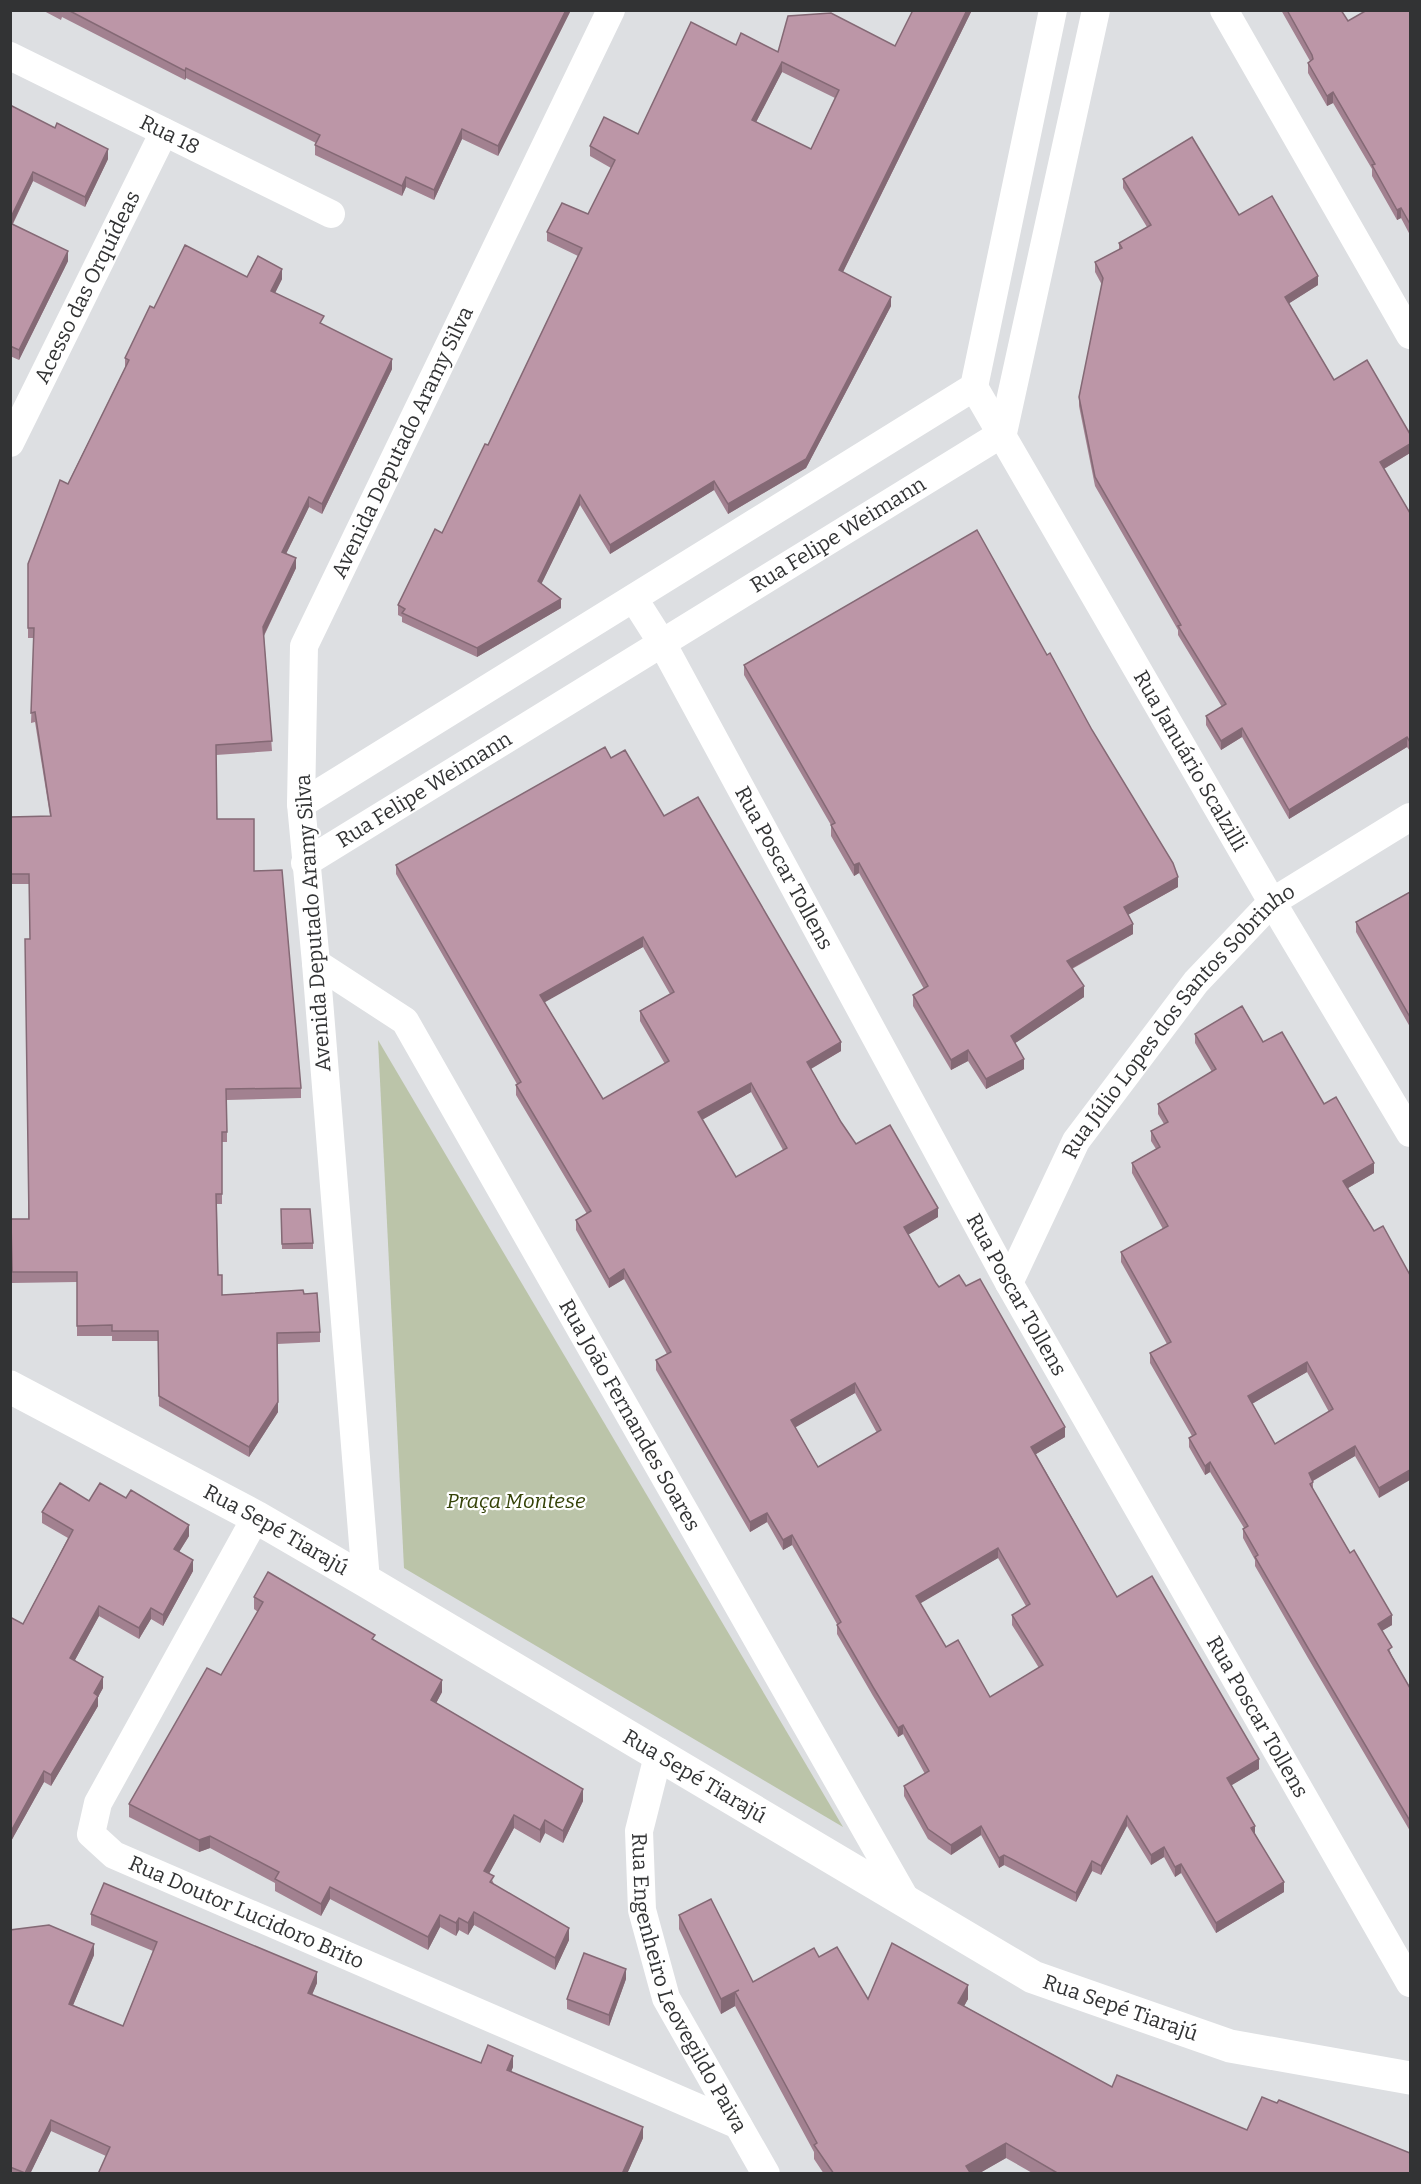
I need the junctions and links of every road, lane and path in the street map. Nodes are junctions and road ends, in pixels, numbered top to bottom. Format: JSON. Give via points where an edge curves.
{"nodes":[{"id":1,"x":611,"y":10,"type":"edge"},
{"id":2,"x":1053,"y":10,"type":"edge"},
{"id":3,"x":1096,"y":10,"type":"edge"},
{"id":4,"x":1224,"y":10,"type":"edge"},
{"id":5,"x":10,"y":56,"type":"edge"},
{"id":6,"x":164,"y":132,"type":"junction"},
{"id":7,"x":331,"y":214,"type":"dead end"},
{"id":8,"x":1410,"y":335,"type":"edge"},
{"id":9,"x":974,"y":387,"type":"junction"},
{"id":10,"x":21,"y":394,"type":"edge"},
{"id":11,"x":1003,"y":433,"type":"junction"},
{"id":12,"x":10,"y":443,"type":"edge"},
{"id":13,"x":634,"y":599,"type":"junction"},
{"id":14,"x":662,"y":644,"type":"junction"},
{"id":15,"x":301,"y":804,"type":"junction"},
{"id":16,"x":1410,"y":817,"type":"edge"},
{"id":17,"x":305,"y":863,"type":"junction"},
{"id":18,"x":1272,"y":902,"type":"junction"},
{"id":19,"x":315,"y":963,"type":"junction"},
{"id":20,"x":1410,"y":1132,"type":"edge"},
{"id":21,"x":1009,"y":1283,"type":"junction"},
{"id":22,"x":10,"y":1387,"type":"edge"},
{"id":23,"x":256,"y":1517,"type":"junction"},
{"id":24,"x":366,"y":1581,"type":"junction"},
{"id":25,"x":658,"y":1752,"type":"junction"},
{"id":26,"x":906,"y":1900,"type":"junction"},
{"id":27,"x":1410,"y":1983,"type":"edge"},
{"id":28,"x":1410,"y":2078,"type":"edge"},
{"id":29,"x":738,"y":2125,"type":"junction"},
{"id":30,"x":766,"y":2174,"type":"edge"}],
"edges":[{"from":1,"to":15,"type":"street","name":"Avenida Deputado Aramy Silva","via":[[304,646]]},
{"from":2,"to":9,"type":"street"},
{"from":3,"to":11,"type":"street"},
{"from":4,"to":8,"type":"street"},
{"from":5,"to":6,"type":"street","name":"Rua 18"},
{"from":6,"to":7,"type":"street","name":"Rua 18"},
{"from":6,"to":10,"type":"street","name":"Acesso das Orquídeas"},
{"from":9,"to":11,"type":"street","name":"Rua Januário Scalzilli"},
{"from":9,"to":13,"type":"street"},
{"from":10,"to":12,"type":"street","name":"Acesso das Orquídeas"},
{"from":11,"to":14,"type":"street","name":"Rua Felipe Weimann"},
{"from":11,"to":18,"type":"street","name":"Rua Januário Scalzilli"},
{"from":13,"to":14,"type":"street","name":"Rua Poscar Tollens"},
{"from":13,"to":15,"type":"street"},
{"from":14,"to":17,"type":"street","name":"Rua Felipe Weimann"},
{"from":14,"to":21,"type":"street","name":"Rua Poscar Tollens"},
{"from":15,"to":17,"type":"street","name":"Avenida Deputado Aramy Silva"},
{"from":16,"to":18,"type":"street","name":"Rua Júlio Lopes dos Santos Sobrinho"},
{"from":17,"to":19,"type":"street","name":"Avenida Deputado Aramy Silva"},
{"from":18,"to":20,"type":"street","name":"Rua Januário Scalzilli"},
{"from":18,"to":21,"type":"street","name":"Rua Júlio Lopes dos Santos Sobrinho","via":[[1196,982],[1076,1141]]},
{"from":19,"to":24,"type":"street","name":"Avenida Deputado Aramy Silva"},
{"from":19,"to":26,"type":"street","name":"Rua João Fernandes Soares","via":[[405,1021]]},
{"from":21,"to":27,"type":"street","name":"Rua Poscar Tollens"},
{"from":22,"to":23,"type":"street","name":"Rua Sepé Tiarajú"},
{"from":23,"to":24,"type":"street","name":"Rua Sepé Tiarajú"},
{"from":23,"to":29,"type":"street","name":"Rua Doutor Lucidoro Brito","via":[[98,1803],[91,1834],[114,1855]]},
{"from":24,"to":25,"type":"street","name":"Rua Sepé Tiarajú"},
{"from":25,"to":26,"type":"street","name":"Rua Sepé Tiarajú"},
{"from":25,"to":29,"type":"street","name":"Rua Engenheiro Leovegildo Paiva","via":[[639,1831],[642,1910],[666,1998]]},
{"from":26,"to":28,"type":"street","name":"Rua Sepé Tiarajú","via":[[1033,1977],[1230,2046]]},
{"from":29,"to":30,"type":"street","name":"Rua Engenheiro Leovegildo Paiva"}]}
